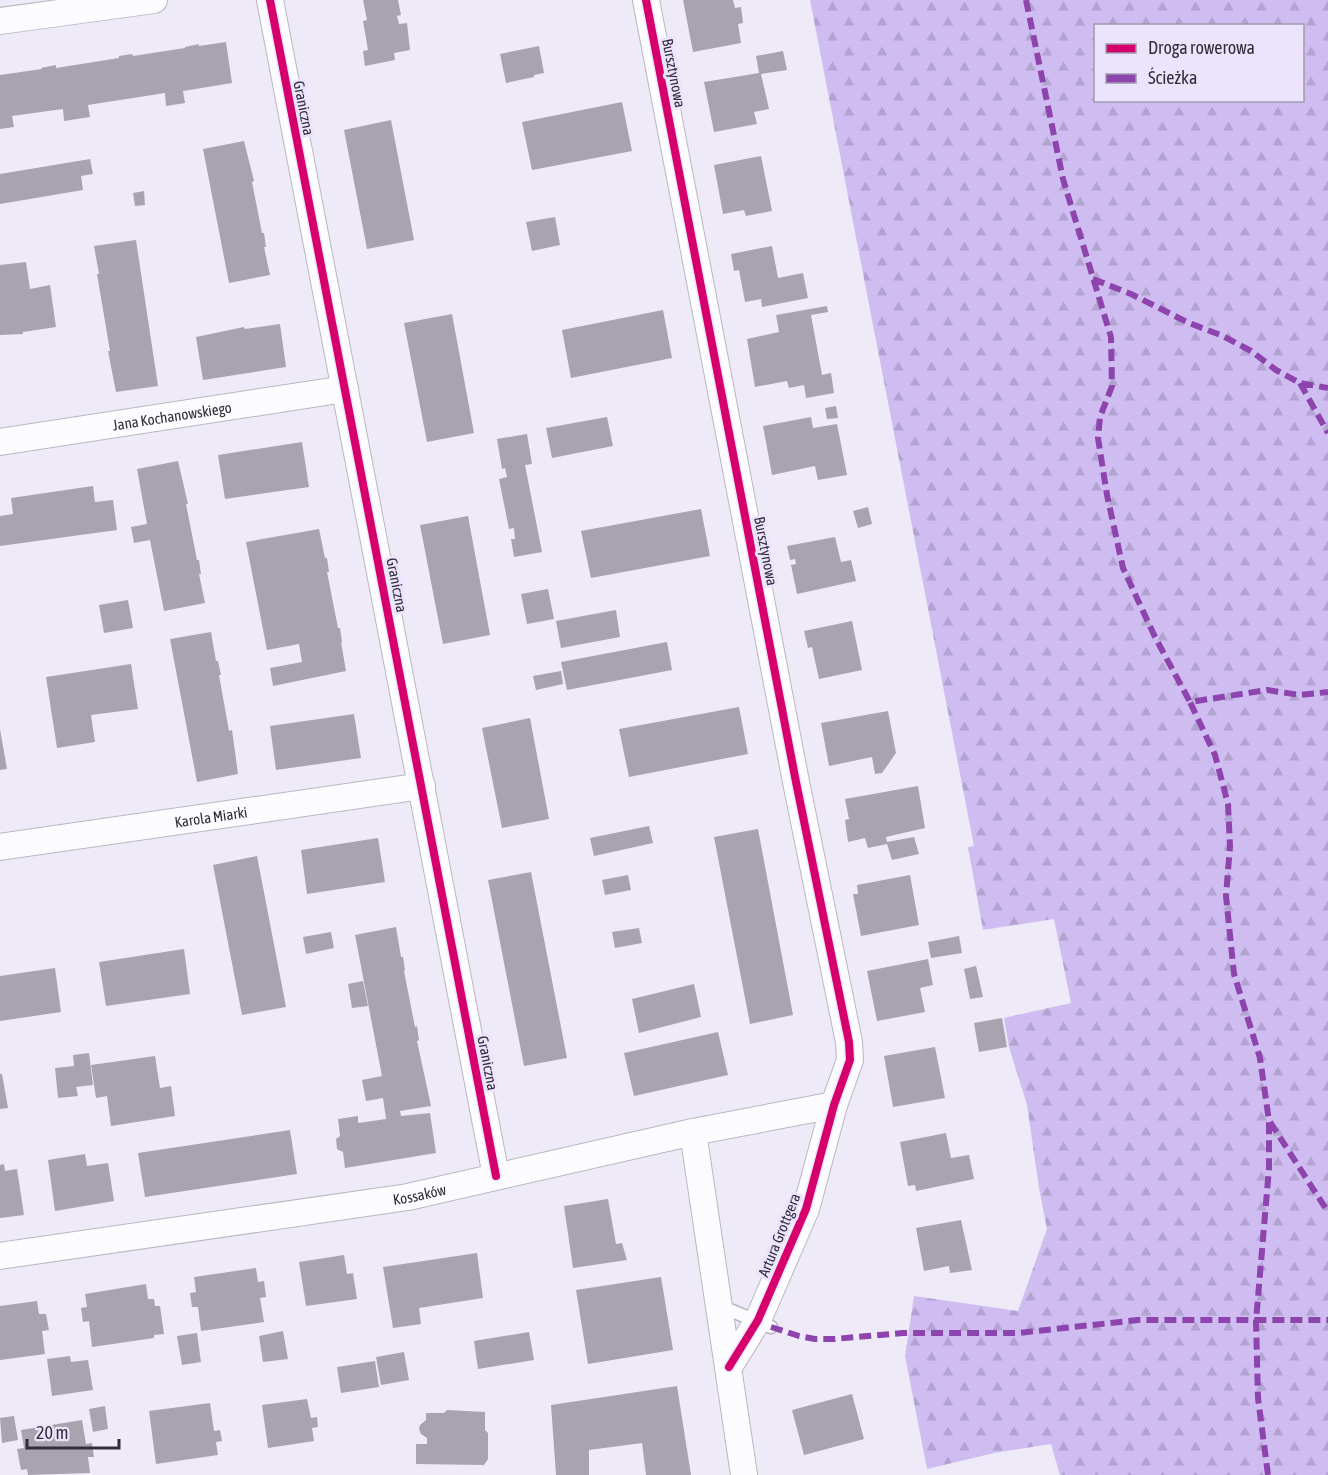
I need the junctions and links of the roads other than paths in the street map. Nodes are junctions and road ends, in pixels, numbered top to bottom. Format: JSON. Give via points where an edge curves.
{"nodes":[{"id":1,"x":154,"y":0,"type":"edge"},
{"id":2,"x":270,"y":0,"type":"edge"},
{"id":3,"x":646,"y":0,"type":"edge"},
{"id":4,"x":0,"y":21,"type":"edge"},
{"id":5,"x":345,"y":389,"type":"junction"},
{"id":6,"x":0,"y":442,"type":"edge"},
{"id":7,"x":422,"y":786,"type":"junction"},
{"id":8,"x":0,"y":847,"type":"edge"},
{"id":9,"x":834,"y":1105,"type":"junction"},
{"id":10,"x":693,"y":1132,"type":"junction"},
{"id":11,"x":496,"y":1176,"type":"junction"},
{"id":12,"x":0,"y":1256,"type":"edge"},
{"id":13,"x":720,"y":1306,"type":"junction"},
{"id":14,"x":764,"y":1323,"type":"junction"},
{"id":15,"x":729,"y":1367,"type":"junction"},
{"id":16,"x":744,"y":1475,"type":"edge"}],
"edges":[{"from":1,"to":4,"type":"street"},
{"from":2,"to":5,"type":"street","name":"Graniczna"},
{"from":3,"to":9,"type":"street","name":"Bursztynowa","via":[[849,1042],[850,1060]]},
{"from":5,"to":6,"type":"street","name":"Jana Kochanowskiego"},
{"from":5,"to":7,"type":"street","name":"Graniczna"},
{"from":7,"to":8,"type":"street","name":"Karola Miarki"},
{"from":7,"to":11,"type":"street","name":"Graniczna"},
{"from":9,"to":10,"type":"street","name":"Kossaków"},
{"from":9,"to":14,"type":"street","name":"Artura Grottgera","via":[[806,1209]]},
{"from":10,"to":11,"type":"street","name":"Kossaków"},
{"from":10,"to":13,"type":"street"},
{"from":11,"to":12,"type":"street","name":"Kossaków","via":[[408,1197]]},
{"from":13,"to":14,"type":"lane"},
{"from":13,"to":15,"type":"street"},
{"from":14,"to":15,"type":"street","name":"Artura Grottgera"},
{"from":15,"to":16,"type":"street"}]}
